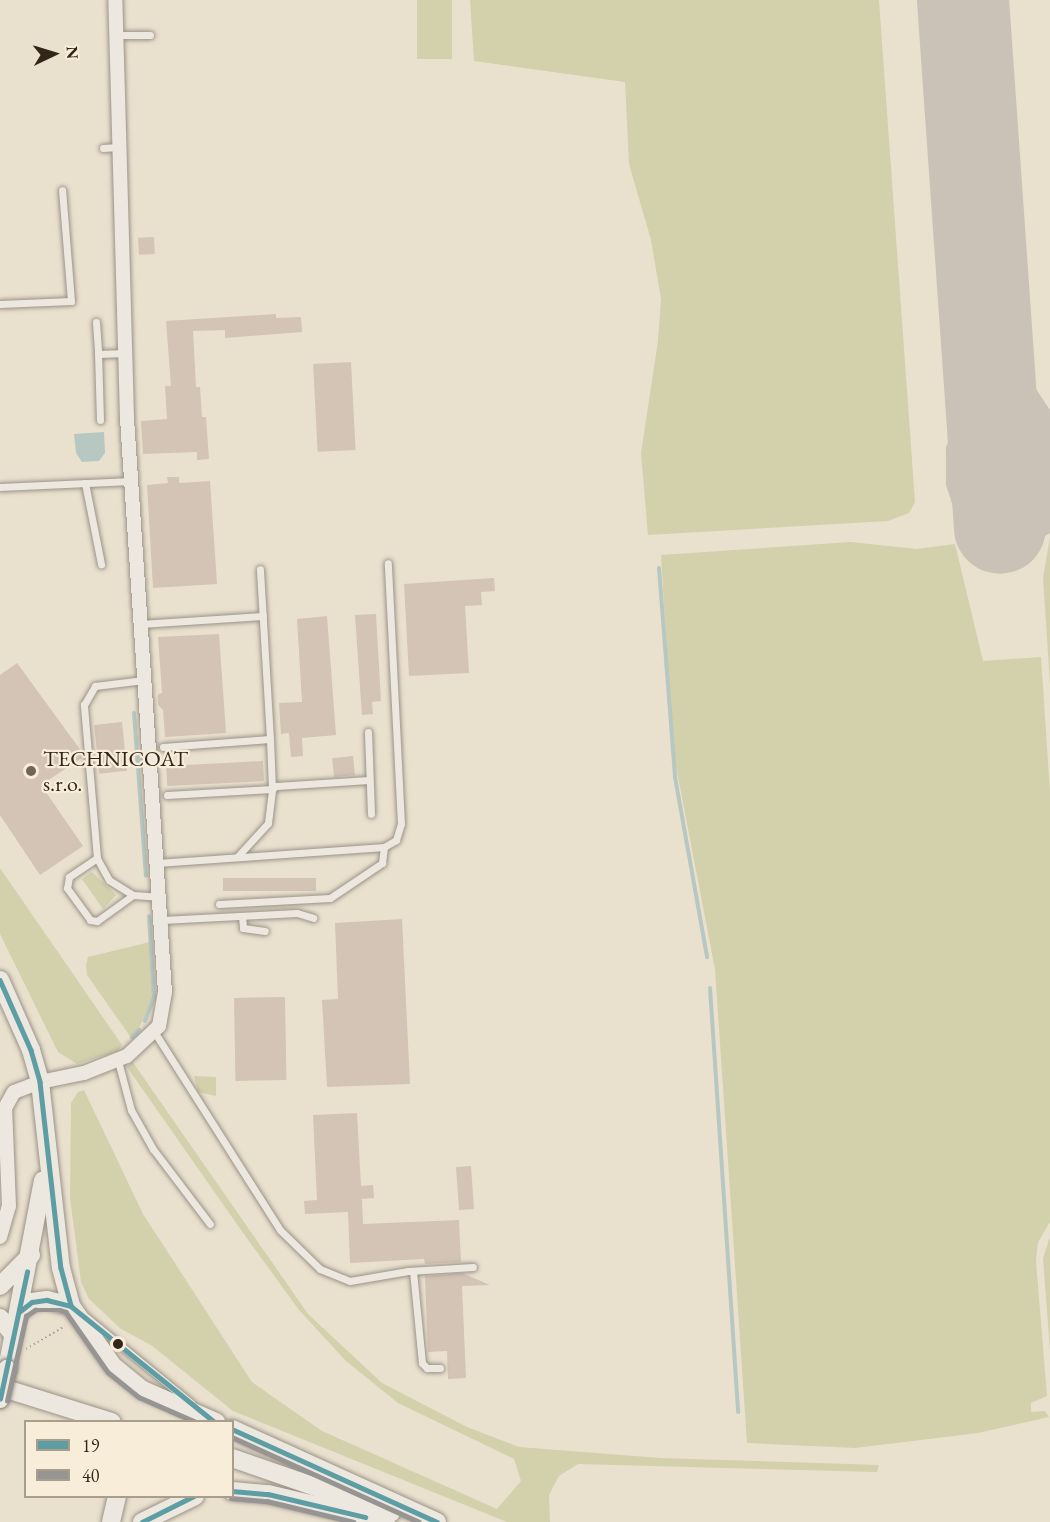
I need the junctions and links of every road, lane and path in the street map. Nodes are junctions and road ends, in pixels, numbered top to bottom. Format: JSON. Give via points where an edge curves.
{"nodes":[{"id":1,"x":115,"y":0,"type":"edge"},
{"id":2,"x":116,"y":35,"type":"junction"},
{"id":3,"x":150,"y":35,"type":"dead end"},
{"id":4,"x":118,"y":147,"type":"junction"},
{"id":5,"x":104,"y":148,"type":"dead end"},
{"id":6,"x":62,"y":190,"type":"dead end"},
{"id":7,"x":0,"y":304,"type":"edge"},
{"id":8,"x":96,"y":322,"type":"dead end"},
{"id":9,"x":125,"y":353,"type":"junction"},
{"id":10,"x":98,"y":354,"type":"junction"},
{"id":11,"x":100,"y":420,"type":"dead end"},
{"id":12,"x":131,"y":481,"type":"junction"},
{"id":13,"x":85,"y":483,"type":"junction"},
{"id":14,"x":0,"y":487,"type":"edge"},
{"id":15,"x":388,"y":563,"type":"dead end"},
{"id":16,"x":101,"y":564,"type":"dead end"},
{"id":17,"x":260,"y":569,"type":"dead end"},
{"id":18,"x":263,"y":616,"type":"junction"},
{"id":19,"x":140,"y":624,"type":"junction"},
{"id":20,"x":144,"y":680,"type":"junction"},
{"id":21,"x":368,"y":732,"type":"dead end"},
{"id":22,"x":270,"y":739,"type":"junction"},
{"id":23,"x":164,"y":747,"type":"dead end"},
{"id":24,"x":369,"y":780,"type":"junction"},
{"id":25,"x":272,"y":789,"type":"junction"},
{"id":26,"x":167,"y":795,"type":"dead end"},
{"id":27,"x":371,"y":814,"type":"dead end"},
{"id":28,"x":384,"y":847,"type":"junction"},
{"id":29,"x":237,"y":857,"type":"junction"},
{"id":30,"x":98,"y":858,"type":"junction"},
{"id":31,"x":157,"y":863,"type":"junction"},
{"id":32,"x":133,"y":895,"type":"junction"},
{"id":33,"x":159,"y":897,"type":"junction"},
{"id":34,"x":261,"y":901,"type":"junction"},
{"id":35,"x":219,"y":904,"type":"dead end"},
{"id":36,"x":261,"y":915,"type":"junction"},
{"id":37,"x":242,"y":916,"type":"junction"},
{"id":38,"x":313,"y":918,"type":"dead end"},
{"id":39,"x":162,"y":920,"type":"junction"},
{"id":40,"x":265,"y":931,"type":"dead end"},
{"id":41,"x":0,"y":980,"type":"edge"},
{"id":42,"x":155,"y":1033,"type":"junction"},
{"id":43,"x":118,"y":1061,"type":"junction"},
{"id":44,"x":40,"y":1082,"type":"junction"},
{"id":45,"x":46,"y":1161,"type":"junction"},
{"id":46,"x":210,"y":1224,"type":"dead end"},
{"id":47,"x":0,"y":1237,"type":"edge"},
{"id":48,"x":32,"y":1253,"type":"junction"},
{"id":49,"x":473,"y":1267,"type":"dead end"},
{"id":50,"x":413,"y":1271,"type":"junction"},
{"id":51,"x":0,"y":1286,"type":"edge"},
{"id":52,"x":19,"y":1312,"type":"junction"},
{"id":53,"x":75,"y":1312,"type":"junction"},
{"id":54,"x":0,"y":1318,"type":"edge"},
{"id":55,"x":12,"y":1342,"type":"junction"},
{"id":56,"x":440,"y":1368,"type":"dead end"},
{"id":57,"x":0,"y":1388,"type":"edge"},
{"id":58,"x":0,"y":1399,"type":"edge"},
{"id":59,"x":211,"y":1419,"type":"edge"},
{"id":60,"x":61,"y":1420,"type":"edge"},
{"id":61,"x":105,"y":1420,"type":"edge"},
{"id":62,"x":234,"y":1430,"type":"edge"},
{"id":63,"x":234,"y":1459,"type":"edge"},
{"id":64,"x":234,"y":1491,"type":"edge"},
{"id":65,"x":117,"y":1498,"type":"edge"},
{"id":66,"x":193,"y":1498,"type":"edge"},
{"id":67,"x":111,"y":1522,"type":"edge"},
{"id":68,"x":142,"y":1522,"type":"edge"},
{"id":69,"x":387,"y":1522,"type":"edge"},
{"id":70,"x":418,"y":1522,"type":"edge"},
{"id":71,"x":436,"y":1522,"type":"edge"}],
"edges":[{"from":1,"to":2,"type":"street"},
{"from":2,"to":3,"type":"lane"},
{"from":2,"to":4,"type":"street"},
{"from":4,"to":5,"type":"lane"},
{"from":4,"to":9,"type":"street"},
{"from":6,"to":7,"type":"lane","via":[[70,301]]},
{"from":8,"to":10,"type":"lane"},
{"from":9,"to":10,"type":"lane"},
{"from":9,"to":12,"type":"street"},
{"from":10,"to":11,"type":"lane"},
{"from":12,"to":13,"type":"lane"},
{"from":12,"to":19,"type":"street"},
{"from":13,"to":14,"type":"lane"},
{"from":13,"to":16,"type":"lane"},
{"from":15,"to":28,"type":"lane","via":[[401,824],[396,840]]},
{"from":17,"to":18,"type":"lane"},
{"from":18,"to":19,"type":"lane"},
{"from":18,"to":22,"type":"lane"},
{"from":19,"to":20,"type":"street"},
{"from":20,"to":30,"type":"lane","via":[[95,686],[84,705]]},
{"from":20,"to":31,"type":"street"},
{"from":21,"to":24,"type":"lane"},
{"from":22,"to":23,"type":"lane"},
{"from":22,"to":25,"type":"lane"},
{"from":24,"to":25,"type":"lane"},
{"from":24,"to":27,"type":"lane"},
{"from":25,"to":26,"type":"lane"},
{"from":25,"to":29,"type":"lane","via":[[268,823]]},
{"from":28,"to":29,"type":"lane"},
{"from":28,"to":34,"type":"lane","via":[[382,863],[330,898]]},
{"from":29,"to":31,"type":"lane"},
{"from":30,"to":32,"type":"lane","via":[[110,880]]},
{"from":30,"to":32,"type":"lane","via":[[69,877],[67,888],[90,920],[97,921]]},
{"from":31,"to":33,"type":"street"},
{"from":32,"to":33,"type":"lane"},
{"from":33,"to":39,"type":"street"},
{"from":34,"to":35,"type":"lane"},
{"from":34,"to":36,"type":"lane"},
{"from":36,"to":37,"type":"lane"},
{"from":36,"to":38,"type":"lane","via":[[297,913]]},
{"from":37,"to":39,"type":"lane"},
{"from":37,"to":40,"type":"lane","via":[[243,928]]},
{"from":39,"to":42,"type":"street","via":[[165,992]]},
{"from":41,"to":44,"type":"main road","via":[[31,1050]]},
{"from":42,"to":43,"type":"street"},
{"from":42,"to":50,"type":"lane","via":[[280,1230],[320,1269],[350,1281]]},
{"from":43,"to":44,"type":"street"},
{"from":43,"to":46,"type":"lane","via":[[131,1110],[153,1149]]},
{"from":44,"to":45,"type":"main road"},
{"from":44,"to":47,"type":"street","via":[[14,1092],[5,1107],[9,1206]]},
{"from":45,"to":48,"type":"main road"},
{"from":45,"to":53,"type":"main road","via":[[61,1268]]},
{"from":48,"to":51,"type":"main road"},
{"from":48,"to":52,"type":"main road"},
{"from":49,"to":50,"type":"lane"},
{"from":50,"to":56,"type":"lane","via":[[422,1363],[427,1368]]},
{"from":52,"to":53,"type":"main road","via":[[32,1302],[47,1300]]},
{"from":52,"to":55,"type":"main road"},
{"from":53,"to":55,"type":"path","via":[[24,1352]]},
{"from":53,"to":59,"type":"main road","via":[[113,1366],[143,1390]]},
{"from":54,"to":55,"type":"main road"},
{"from":55,"to":58,"type":"main road","bridge":true},
{"from":57,"to":60,"type":"main road"},
{"from":57,"to":61,"type":"main road"},
{"from":62,"to":71,"type":"main road"},
{"from":63,"to":70,"type":"main road"},
{"from":64,"to":69,"type":"main road","via":[[268,1494]]},
{"from":65,"to":67,"type":"main road"},
{"from":66,"to":68,"type":"main road"}]}
